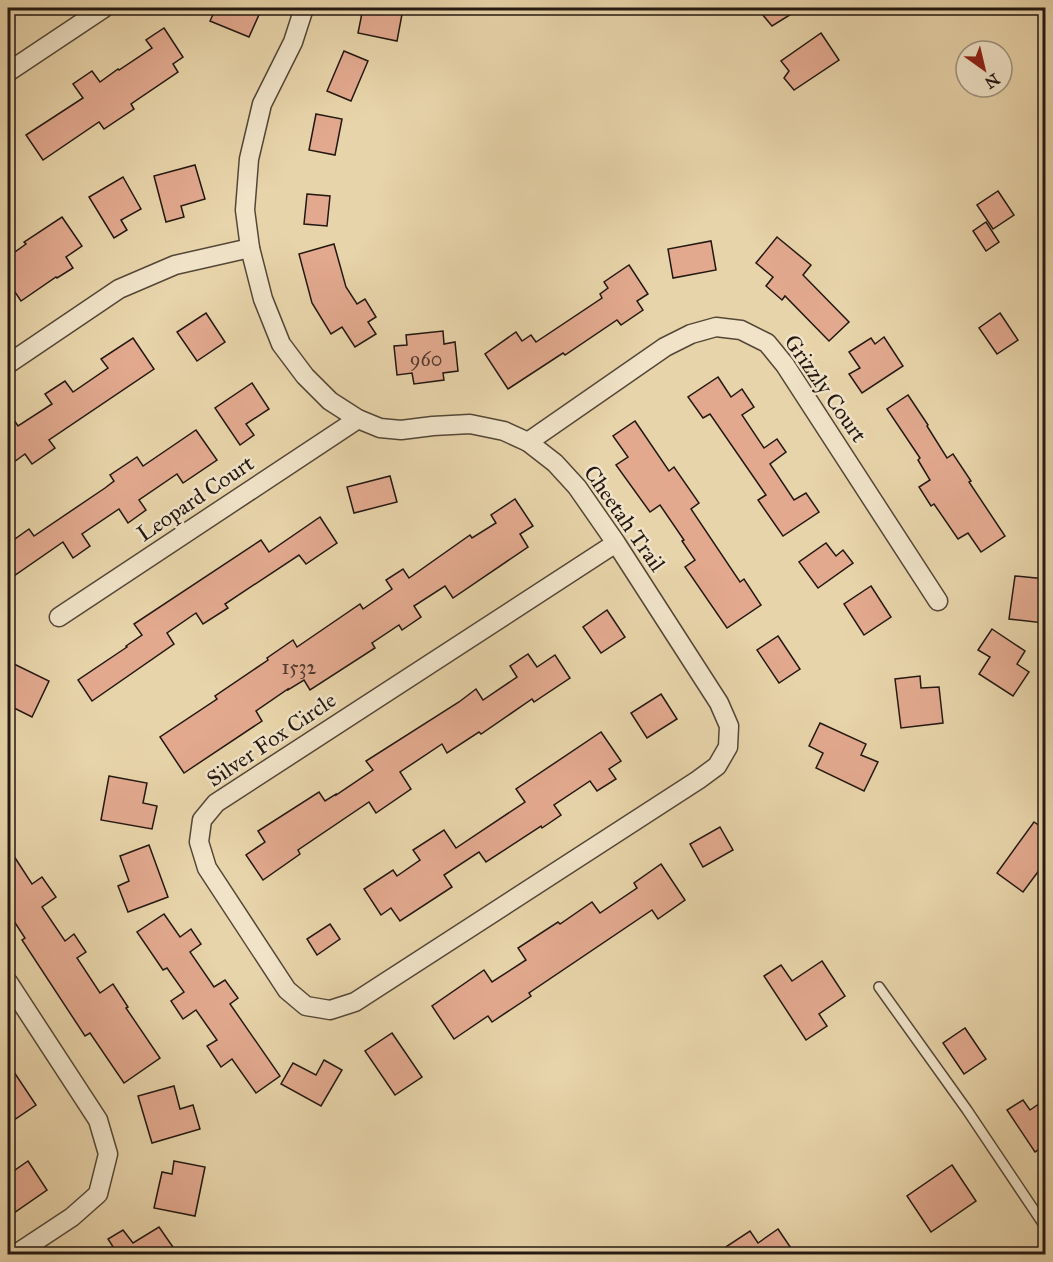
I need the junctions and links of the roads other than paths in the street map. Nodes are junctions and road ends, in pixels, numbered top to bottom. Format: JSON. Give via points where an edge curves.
{"nodes":[{"id":1,"x":104,"y":8,"type":"edge"},
{"id":2,"x":304,"y":8,"type":"edge"},
{"id":3,"x":8,"y":72,"type":"edge"},
{"id":4,"x":250,"y":248,"type":"junction"},
{"id":5,"x":8,"y":364,"type":"edge"},
{"id":6,"x":358,"y":419,"type":"junction"},
{"id":7,"x":528,"y":442,"type":"junction"},
{"id":8,"x":616,"y":543,"type":"junction"},
{"id":9,"x":938,"y":601,"type":"dead end"},
{"id":10,"x":59,"y":617,"type":"dead end"},
{"id":11,"x":728,"y":747,"type":"joint"},
{"id":12,"x":8,"y":982,"type":"edge"},
{"id":13,"x":879,"y":987,"type":"dead end"},
{"id":14,"x":1046,"y":1228,"type":"edge"},
{"id":15,"x":16,"y":1254,"type":"edge"}],
"edges":[{"from":1,"to":3,"type":"street"},
{"from":2,"to":4,"type":"street","name":"Cheetah Trail","via":[[293,42],[262,104],[249,159],[245,210]]},
{"from":4,"to":5,"type":"street","via":[[175,265],[119,289]]},
{"from":4,"to":6,"type":"street","name":"Cheetah Trail","via":[[263,299],[281,344],[330,401]]},
{"from":6,"to":7,"type":"street","name":"Cheetah Trail","via":[[380,428],[401,430],[470,424],[504,431]]},
{"from":6,"to":10,"type":"street","name":"Leopard Court"},
{"from":7,"to":8,"type":"street","name":"Cheetah Trail","via":[[577,487]]},
{"from":7,"to":9,"type":"street","name":"Grizzly Court","via":[[665,347],[716,327],[741,330],[767,343],[785,365]]},
{"from":8,"to":11,"type":"street","name":"Cheetah Trail","via":[[719,703],[729,726]]},
{"from":8,"to":11,"type":"street","name":"Silver Fox Circle","via":[[216,803],[202,820],[199,843],[207,868],[287,990],[306,1006],[330,1010],[355,1002],[698,780],[717,766]]},
{"from":12,"to":15,"type":"street","via":[[98,1120],[108,1154],[98,1194],[72,1217]]},
{"from":13,"to":14,"type":"lane"}]}
